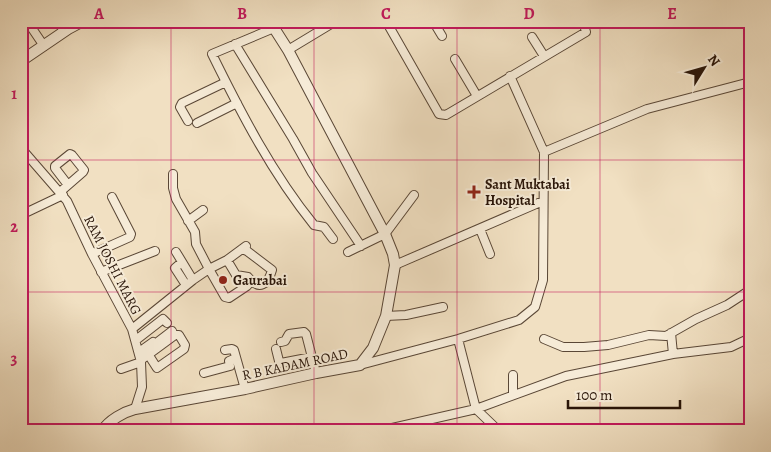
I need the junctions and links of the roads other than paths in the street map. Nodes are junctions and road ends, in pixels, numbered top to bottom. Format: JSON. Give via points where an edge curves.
{"nodes":[{"id":1,"x":27,"y":21,"type":"edge"},
{"id":2,"x":58,"y":21,"type":"edge"},
{"id":3,"x":82,"y":21,"type":"edge"},
{"id":4,"x":336,"y":21,"type":"edge"},
{"id":5,"x":386,"y":21,"type":"edge"},
{"id":6,"x":433,"y":21,"type":"edge"},
{"id":7,"x":584,"y":21,"type":"edge"},
{"id":8,"x":271,"y":25,"type":"edge"},
{"id":9,"x":64,"y":32,"type":"junction"},
{"id":10,"x":442,"y":36,"type":"dead end"},
{"id":11,"x":532,"y":37,"type":"dead end"},
{"id":12,"x":235,"y":44,"type":"junction"},
{"id":13,"x":44,"y":46,"type":"junction"},
{"id":14,"x":288,"y":50,"type":"junction"},
{"id":15,"x":544,"y":56,"type":"junction"},
{"id":16,"x":455,"y":59,"type":"dead end"},
{"id":17,"x":21,"y":61,"type":"edge"},
{"id":18,"x":510,"y":76,"type":"junction"},
{"id":19,"x":226,"y":82,"type":"junction"},
{"id":20,"x":750,"y":82,"type":"edge"},
{"id":21,"x":477,"y":96,"type":"junction"},
{"id":22,"x":237,"y":103,"type":"junction"},
{"id":23,"x":188,"y":121,"type":"dead end"},
{"id":24,"x":197,"y":122,"type":"dead end"},
{"id":25,"x":21,"y":148,"type":"edge"},
{"id":26,"x":544,"y":152,"type":"junction"},
{"id":27,"x":174,"y":174,"type":"dead end"},
{"id":28,"x":68,"y":185,"type":"dead end"},
{"id":29,"x":61,"y":193,"type":"junction"},
{"id":30,"x":414,"y":195,"type":"dead end"},
{"id":31,"x":112,"y":197,"type":"dead end"},
{"id":32,"x":543,"y":201,"type":"junction"},
{"id":33,"x":203,"y":210,"type":"dead end"},
{"id":34,"x":21,"y":215,"type":"edge"},
{"id":35,"x":188,"y":221,"type":"junction"},
{"id":36,"x":480,"y":229,"type":"junction"},
{"id":37,"x":385,"y":234,"type":"junction"},
{"id":38,"x":333,"y":239,"type":"dead end"},
{"id":39,"x":361,"y":246,"type":"junction"},
{"id":40,"x":155,"y":250,"type":"dead end"},
{"id":41,"x":176,"y":252,"type":"dead end"},
{"id":42,"x":348,"y":252,"type":"dead end"},
{"id":43,"x":92,"y":254,"type":"junction"},
{"id":44,"x":490,"y":254,"type":"dead end"},
{"id":45,"x":227,"y":260,"type":"junction"},
{"id":46,"x":395,"y":265,"type":"junction"},
{"id":47,"x":209,"y":268,"type":"junction"},
{"id":48,"x":101,"y":272,"type":"junction"},
{"id":49,"x":252,"y":281,"type":"junction"},
{"id":50,"x":189,"y":282,"type":"junction"},
{"id":51,"x":750,"y":290,"type":"edge"},
{"id":52,"x":443,"y":307,"type":"dead end"},
{"id":53,"x":386,"y":316,"type":"junction"},
{"id":54,"x":167,"y":323,"type":"dead end"},
{"id":55,"x":132,"y":329,"type":"junction"},
{"id":56,"x":172,"y":331,"type":"dead end"},
{"id":57,"x":147,"y":333,"type":"junction"},
{"id":58,"x":670,"y":333,"type":"junction"},
{"id":59,"x":750,"y":338,"type":"edge"},
{"id":60,"x":458,"y":339,"type":"junction"},
{"id":61,"x":136,"y":340,"type":"junction"},
{"id":62,"x":544,"y":340,"type":"dead end"},
{"id":63,"x":153,"y":342,"type":"junction"},
{"id":64,"x":281,"y":342,"type":"dead end"},
{"id":65,"x":276,"y":349,"type":"dead end"},
{"id":66,"x":148,"y":354,"type":"junction"},
{"id":67,"x":673,"y":354,"type":"junction"},
{"id":68,"x":312,"y":357,"type":"junction"},
{"id":69,"x":140,"y":358,"type":"junction"},
{"id":70,"x":299,"y":359,"type":"junction"},
{"id":71,"x":360,"y":365,"type":"junction"},
{"id":72,"x":121,"y":369,"type":"dead end"},
{"id":73,"x":316,"y":372,"type":"junction"},
{"id":74,"x":204,"y":374,"type":"dead end"},
{"id":75,"x":514,"y":375,"type":"dead end"},
{"id":76,"x":302,"y":376,"type":"junction"},
{"id":77,"x":245,"y":389,"type":"junction"},
{"id":78,"x":512,"y":394,"type":"junction"},
{"id":79,"x":135,"y":409,"type":"junction"},
{"id":80,"x":476,"y":409,"type":"junction"},
{"id":81,"x":102,"y":431,"type":"edge"},
{"id":82,"x":379,"y":431,"type":"edge"},
{"id":83,"x":499,"y":431,"type":"edge"}],
"edges":[{"from":1,"to":13,"type":"street"},
{"from":2,"to":9,"type":"street"},
{"from":3,"to":9,"type":"street"},
{"from":4,"to":14,"type":"street"},
{"from":5,"to":21,"type":"street","via":[[439,114],[446,115]]},
{"from":6,"to":10,"type":"street"},
{"from":7,"to":15,"type":"street","via":[[586,32]]},
{"from":8,"to":12,"type":"street"},
{"from":8,"to":14,"type":"street","name":"R B KADAM ROAD"},
{"from":9,"to":13,"type":"street"},
{"from":11,"to":15,"type":"street"},
{"from":12,"to":19,"type":"street","via":[[212,54]]},
{"from":12,"to":39,"type":"street","via":[[312,173]]},
{"from":13,"to":17,"type":"street"},
{"from":14,"to":37,"type":"street","name":"R B KADAM ROAD"},
{"from":15,"to":18,"type":"street"},
{"from":16,"to":21,"type":"street"},
{"from":18,"to":21,"type":"street"},
{"from":18,"to":26,"type":"street"},
{"from":19,"to":22,"type":"street"},
{"from":19,"to":23,"type":"street","via":[[182,103],[180,107]]},
{"from":20,"to":26,"type":"street","via":[[647,109]]},
{"from":22,"to":24,"type":"street"},
{"from":22,"to":38,"type":"street","via":[[300,208],[314,225],[324,227]]},
{"from":25,"to":29,"type":"street","name":"RAM JOSHI MARG"},
{"from":26,"to":32,"type":"street"},
{"from":27,"to":35,"type":"street","via":[[176,199]]},
{"from":28,"to":29,"type":"street"},
{"from":29,"to":34,"type":"street"},
{"from":29,"to":43,"type":"street","name":"RAM JOSHI MARG"},
{"from":30,"to":37,"type":"street"},
{"from":31,"to":43,"type":"street","via":[[130,237]]},
{"from":32,"to":36,"type":"street"},
{"from":32,"to":60,"type":"street","via":[[543,280],[535,307],[519,320]]},
{"from":33,"to":35,"type":"street"},
{"from":35,"to":47,"type":"street"},
{"from":36,"to":44,"type":"street"},
{"from":36,"to":46,"type":"street"},
{"from":37,"to":39,"type":"street"},
{"from":37,"to":46,"type":"street","name":"R B KADAM ROAD"},
{"from":39,"to":42,"type":"street"},
{"from":40,"to":48,"type":"street"},
{"from":41,"to":50,"type":"street","via":[[182,262],[175,268]]},
{"from":43,"to":48,"type":"street","name":"RAM JOSHI MARG"},
{"from":45,"to":47,"type":"street"},
{"from":45,"to":49,"type":"street","via":[[236,275]]},
{"from":45,"to":49,"type":"street","via":[[244,248],[272,270],[264,284],[258,286]]},
{"from":46,"to":53,"type":"street","name":"R B KADAM ROAD"},
{"from":47,"to":49,"type":"street","via":[[225,298]]},
{"from":47,"to":50,"type":"street"},
{"from":48,"to":55,"type":"street","name":"RAM JOSHI MARG"},
{"from":50,"to":55,"type":"street"},
{"from":51,"to":58,"type":"street"},
{"from":52,"to":53,"type":"street"},
{"from":53,"to":71,"type":"street","name":"R B KADAM ROAD","via":[[373,348]]},
{"from":54,"to":57,"type":"street","via":[[163,319]]},
{"from":55,"to":61,"type":"street","name":"RAM JOSHI MARG"},
{"from":56,"to":63,"type":"street","via":[[155,344]]},
{"from":57,"to":61,"type":"street"},
{"from":57,"to":63,"type":"street"},
{"from":58,"to":62,"type":"street","via":[[584,347],[563,347]]},
{"from":58,"to":67,"type":"street"},
{"from":59,"to":67,"type":"street","via":[[731,347]]},
{"from":60,"to":71,"type":"street"},
{"from":60,"to":80,"type":"street"},
{"from":61,"to":69,"type":"street","name":"RAM JOSHI MARG"},
{"from":63,"to":69,"type":"street"},
{"from":64,"to":68,"type":"street","via":[[289,334],[304,332]]},
{"from":65,"to":70,"type":"street","via":[[281,363]]},
{"from":66,"to":66,"type":"street","via":[[175,335],[179,335],[185,345],[157,368]]},
{"from":66,"to":69,"type":"street"},
{"from":67,"to":78,"type":"street","via":[[566,376]]},
{"from":68,"to":70,"type":"street"},
{"from":68,"to":73,"type":"street"},
{"from":69,"to":72,"type":"street"},
{"from":69,"to":79,"type":"street","name":"RAM JOSHI MARG","via":[[142,387]]},
{"from":70,"to":76,"type":"street"},
{"from":71,"to":73,"type":"street","name":"R B KADAM ROAD"},
{"from":73,"to":76,"type":"street","name":"R B KADAM ROAD"},
{"from":74,"to":77,"type":"street","via":[[230,366],[230,357]]},
{"from":75,"to":78,"type":"street"},
{"from":76,"to":77,"type":"street","name":"R B KADAM ROAD"},
{"from":77,"to":79,"type":"street","name":"R B KADAM ROAD"},
{"from":78,"to":80,"type":"street"},
{"from":79,"to":81,"type":"street","name":"R B KADAM ROAD"},
{"from":80,"to":82,"type":"street"},
{"from":80,"to":83,"type":"street"}]}
